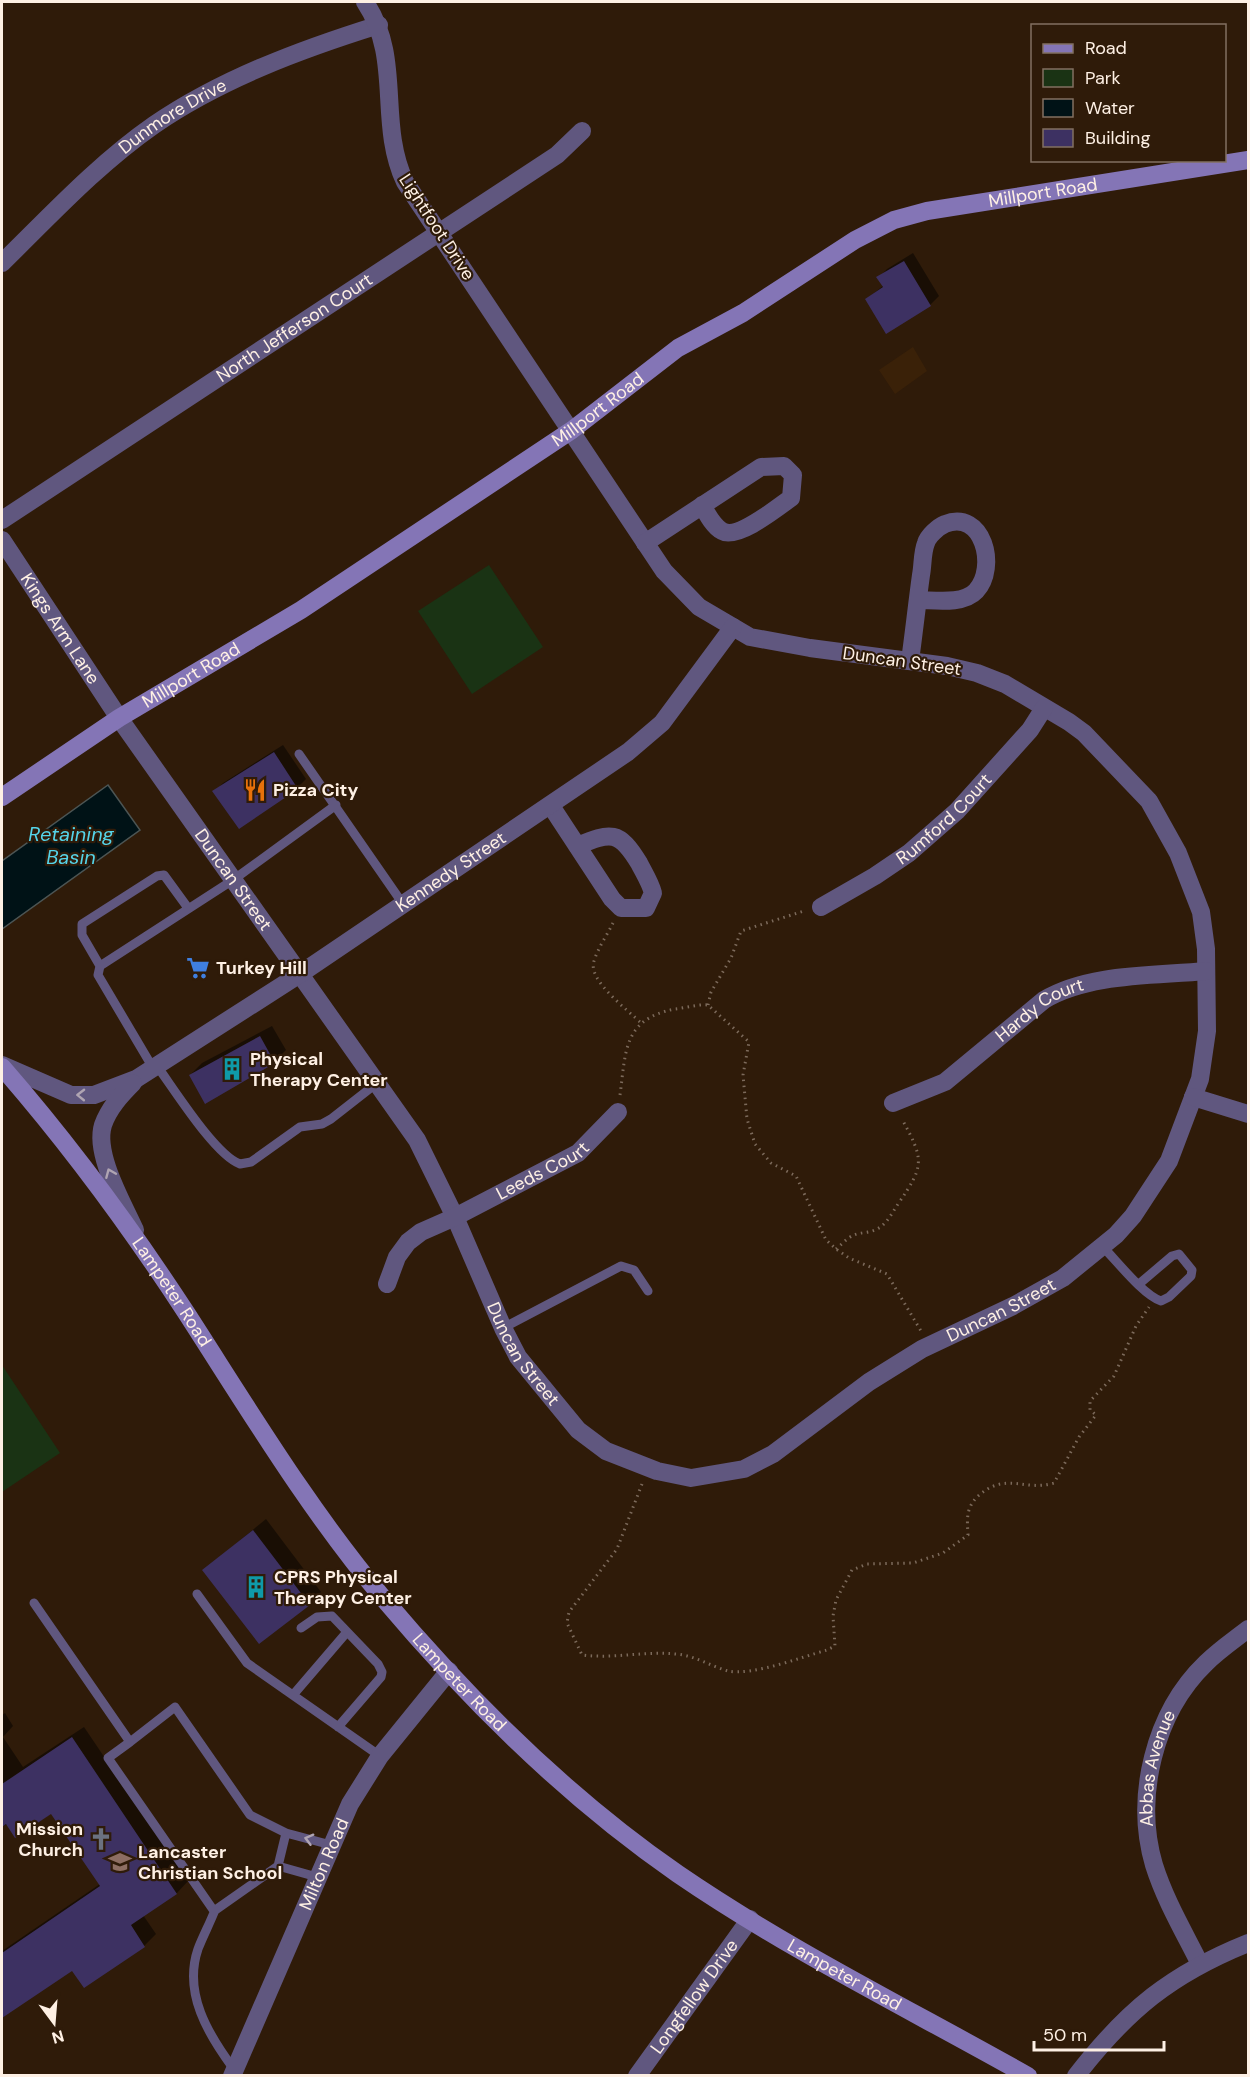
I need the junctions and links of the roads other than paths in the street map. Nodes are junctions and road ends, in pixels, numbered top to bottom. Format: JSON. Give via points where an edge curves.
{"nodes":[{"id":1,"x":365,"y":2,"type":"edge"},
{"id":2,"x":379,"y":25,"type":"junction"},
{"id":3,"x":582,"y":131,"type":"dead end"},
{"id":4,"x":1248,"y":160,"type":"edge"},
{"id":5,"x":439,"y":232,"type":"junction"},
{"id":6,"x":2,"y":263,"type":"edge"},
{"id":7,"x":572,"y":430,"type":"junction"},
{"id":8,"x":702,"y":506,"type":"junction"},
{"id":9,"x":2,"y":520,"type":"edge"},
{"id":10,"x":2,"y":540,"type":"edge"},
{"id":11,"x":645,"y":543,"type":"junction"},
{"id":12,"x":918,"y":600,"type":"junction"},
{"id":13,"x":733,"y":627,"type":"junction"},
{"id":14,"x":910,"y":661,"type":"junction"},
{"id":15,"x":1044,"y":708,"type":"junction"},
{"id":16,"x":119,"y":718,"type":"junction"},
{"id":17,"x":299,"y":754,"type":"dead end"},
{"id":18,"x":2,"y":797,"type":"edge"},
{"id":19,"x":336,"y":805,"type":"junction"},
{"id":20,"x":551,"y":806,"type":"junction"},
{"id":21,"x":577,"y":846,"type":"junction"},
{"id":22,"x":233,"y":880,"type":"junction"},
{"id":23,"x":404,"y":904,"type":"junction"},
{"id":24,"x":821,"y":906,"type":"road end"},
{"id":25,"x":188,"y":908,"type":"junction"},
{"id":26,"x":100,"y":966,"type":"junction"},
{"id":27,"x":1206,"y":971,"type":"junction"},
{"id":28,"x":300,"y":974,"type":"junction"},
{"id":29,"x":2,"y":1066,"type":"edge"},
{"id":30,"x":155,"y":1067,"type":"junction"},
{"id":31,"x":136,"y":1079,"type":"junction"},
{"id":32,"x":377,"y":1083,"type":"junction"},
{"id":33,"x":1193,"y":1097,"type":"junction"},
{"id":34,"x":893,"y":1103,"type":"road end"},
{"id":35,"x":618,"y":1112,"type":"road end"},
{"id":36,"x":1248,"y":1114,"type":"edge"},
{"id":37,"x":455,"y":1217,"type":"junction"},
{"id":38,"x":141,"y":1246,"type":"junction"},
{"id":39,"x":1102,"y":1246,"type":"junction"},
{"id":40,"x":387,"y":1284,"type":"dead end"},
{"id":41,"x":1139,"y":1284,"type":"junction"},
{"id":42,"x":648,"y":1291,"type":"dead end"},
{"id":43,"x":502,"y":1328,"type":"junction"},
{"id":44,"x":197,"y":1594,"type":"dead end"},
{"id":45,"x":34,"y":1603,"type":"dead end"},
{"id":46,"x":301,"y":1628,"type":"dead end"},
{"id":47,"x":1248,"y":1629,"type":"edge"},
{"id":48,"x":347,"y":1632,"type":"junction"},
{"id":49,"x":449,"y":1671,"type":"junction"},
{"id":50,"x":293,"y":1695,"type":"junction"},
{"id":51,"x":338,"y":1727,"type":"junction"},
{"id":52,"x":130,"y":1742,"type":"junction"},
{"id":53,"x":380,"y":1756,"type":"junction"},
{"id":54,"x":286,"y":1833,"type":"junction"},
{"id":55,"x":331,"y":1845,"type":"junction"},
{"id":56,"x":278,"y":1866,"type":"junction"},
{"id":57,"x":316,"y":1877,"type":"junction"},
{"id":58,"x":215,"y":1910,"type":"junction"},
{"id":59,"x":750,"y":1919,"type":"junction"},
{"id":60,"x":1248,"y":1943,"type":"edge"},
{"id":61,"x":1200,"y":1965,"type":"junction"},
{"id":62,"x":231,"y":2073,"type":"edge"},
{"id":63,"x":637,"y":2076,"type":"edge"},
{"id":64,"x":1028,"y":2076,"type":"edge"},
{"id":65,"x":1076,"y":2076,"type":"edge"}],
"edges":[{"from":1,"to":2,"type":"street","name":"Lightfoot Drive"},
{"from":2,"to":5,"type":"street","name":"Lightfoot Drive","via":[[387,53],[389,114],[399,168]]},
{"from":2,"to":6,"type":"street","name":"Dunmore Drive","via":[[305,50],[216,89],[153,125],[87,180]]},
{"from":3,"to":5,"type":"street","name":"North Jefferson Court","via":[[557,155]]},
{"from":4,"to":7,"type":"main road","name":"Millport Road","via":[[927,211],[894,220],[855,240],[743,313],[678,348]]},
{"from":5,"to":7,"type":"street","name":"Lightfoot Drive"},
{"from":5,"to":9,"type":"street","name":"North Jefferson Court"},
{"from":7,"to":11,"type":"street","name":"Duncan Street"},
{"from":7,"to":16,"type":"main road","name":"Millport Road","via":[[301,610]]},
{"from":8,"to":8,"type":"street","via":[[720,530],[728,534],[741,531],[791,498],[793,476],[784,466],[761,467]]},
{"from":8,"to":11,"type":"street"},
{"from":10,"to":16,"type":"street","name":"Kings Arm Lane"},
{"from":11,"to":13,"type":"street","name":"Duncan Street","via":[[678,587],[699,607]]},
{"from":12,"to":12,"type":"street","via":[[944,601],[975,591],[986,566],[986,550],[976,529],[953,521],[939,526],[926,542]]},
{"from":12,"to":14,"type":"street"},
{"from":13,"to":14,"type":"street","name":"Duncan Street","via":[[750,637],[780,643]]},
{"from":13,"to":20,"type":"street","name":"Kennedy Street","via":[[662,723]]},
{"from":14,"to":15,"type":"street","name":"Duncan Street","via":[[977,673],[1005,684]]},
{"from":15,"to":24,"type":"street","name":"Rumford Court","via":[[957,811],[909,853]]},
{"from":15,"to":27,"type":"street","name":"Duncan Street","via":[[1084,733],[1149,801],[1178,853],[1201,912]]},
{"from":16,"to":18,"type":"main road","name":"Millport Road"},
{"from":16,"to":22,"type":"street","name":"Duncan Street"},
{"from":17,"to":19,"type":"lane"},
{"from":19,"to":22,"type":"lane"},
{"from":19,"to":23,"type":"lane"},
{"from":20,"to":21,"type":"street"},
{"from":20,"to":23,"type":"street","name":"Kennedy Street"},
{"from":21,"to":21,"type":"street","via":[[621,908],[645,908],[653,893],[650,882],[627,843],[616,837],[598,838]]},
{"from":22,"to":25,"type":"lane"},
{"from":22,"to":28,"type":"street","name":"Duncan Street"},
{"from":23,"to":28,"type":"street","name":"Kennedy Street"},
{"from":25,"to":26,"type":"lane"},
{"from":25,"to":26,"type":"lane","via":[[164,875],[157,876],[82,924],[82,935]]},
{"from":26,"to":30,"type":"lane","via":[[98,975]]},
{"from":27,"to":33,"type":"street","name":"Duncan Street","via":[[1207,1031],[1200,1079]]},
{"from":27,"to":34,"type":"street","name":"Hardy Court","via":[[1085,983],[1061,990],[945,1082]]},
{"from":28,"to":30,"type":"street","name":"Kennedy Street"},
{"from":28,"to":32,"type":"street","name":"Duncan Street"},
{"from":31,"to":29,"type":"street","name":"Kennedy Street","one_way":true,"via":[[94,1095],[71,1095]]},
{"from":29,"to":38,"type":"main road","name":"Lampeter Road"},
{"from":30,"to":31,"type":"street","name":"Kennedy Street"},
{"from":30,"to":32,"type":"lane","via":[[209,1136],[240,1164],[251,1161],[300,1127],[331,1119]]},
{"from":38,"to":31,"type":"street","name":"Kennedy Street","one_way":true,"via":[[104,1160],[101,1141],[103,1125],[113,1104]]},
{"from":32,"to":37,"type":"street","name":"Duncan Street","via":[[417,1140]]},
{"from":33,"to":36,"type":"street"},
{"from":33,"to":39,"type":"street","name":"Duncan Street","via":[[1169,1161],[1133,1216]]},
{"from":35,"to":37,"type":"street","name":"Leeds Court","via":[[578,1153]]},
{"from":37,"to":40,"type":"street","name":"Leeds Court","via":[[408,1242],[397,1257]]},
{"from":37,"to":43,"type":"street","name":"Duncan Street"},
{"from":38,"to":49,"type":"main road","name":"Lampeter Road","via":[[299,1485],[381,1595]]},
{"from":39,"to":41,"type":"lane"},
{"from":39,"to":43,"type":"street","name":"Duncan Street","via":[[1063,1278],[929,1346],[869,1382],[773,1454],[744,1468],[691,1478],[645,1467],[606,1451],[578,1430],[518,1357]]},
{"from":41,"to":41,"type":"lane","via":[[1161,1301],[1191,1276],[1190,1264],[1179,1254],[1172,1256]]},
{"from":42,"to":43,"type":"lane","via":[[634,1270],[621,1266]]},
{"from":44,"to":50,"type":"lane","via":[[247,1663]]},
{"from":45,"to":52,"type":"lane"},
{"from":46,"to":48,"type":"lane","via":[[328,1614]]},
{"from":47,"to":61,"type":"street","name":"Abbas Avenue","via":[[1204,1664],[1179,1698],[1158,1739],[1148,1778],[1149,1838],[1154,1863]]},
{"from":48,"to":50,"type":"lane"},
{"from":48,"to":51,"type":"lane","via":[[382,1672]]},
{"from":49,"to":53,"type":"street","name":"Milton Road"},
{"from":49,"to":59,"type":"main road","name":"Lampeter Road","via":[[577,1795],[677,1873]]},
{"from":50,"to":51,"type":"lane"},
{"from":51,"to":53,"type":"lane"},
{"from":52,"to":54,"type":"lane","via":[[175,1707],[250,1815]]},
{"from":52,"to":58,"type":"lane","via":[[108,1758]]},
{"from":53,"to":55,"type":"street","name":"Milton Road","via":[[350,1804]]},
{"from":55,"to":54,"type":"lane","one_way":true},
{"from":54,"to":56,"type":"lane"},
{"from":55,"to":57,"type":"street","name":"Milton Road"},
{"from":56,"to":57,"type":"lane"},
{"from":56,"to":58,"type":"lane"},
{"from":57,"to":62,"type":"street","name":"Milton Road"},
{"from":58,"to":62,"type":"lane","via":[[197,1950],[195,1980],[199,2015]]},
{"from":59,"to":63,"type":"street","name":"Longfellow Drive"},
{"from":59,"to":64,"type":"main road","name":"Lampeter Road"},
{"from":60,"to":61,"type":"street"},
{"from":61,"to":65,"type":"street","via":[[1141,2003]]}]}
